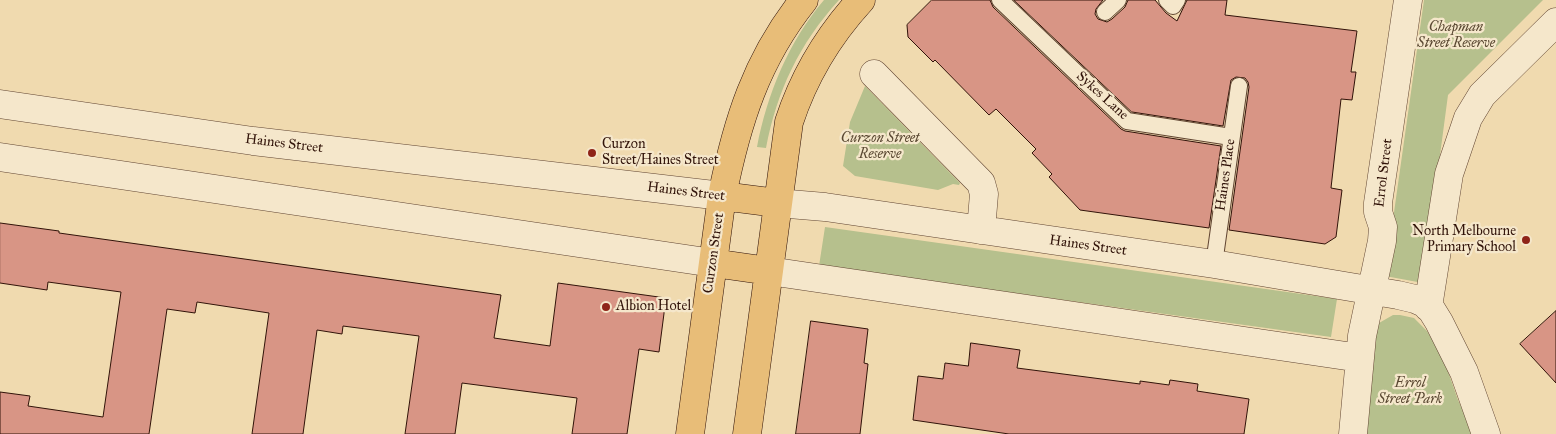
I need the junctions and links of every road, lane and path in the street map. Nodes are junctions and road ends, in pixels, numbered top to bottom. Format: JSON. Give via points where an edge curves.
{"nodes":[{"id":1,"x":804,"y":0,"type":"edge"},
{"id":2,"x":861,"y":0,"type":"edge"},
{"id":3,"x":1000,"y":0,"type":"edge"},
{"id":4,"x":1118,"y":0,"type":"edge"},
{"id":5,"x":1167,"y":0,"type":"edge"},
{"id":6,"x":1177,"y":0,"type":"edge"},
{"id":7,"x":1408,"y":0,"type":"edge"},
{"id":8,"x":1105,"y":12,"type":"dead end"},
{"id":9,"x":1556,"y":22,"type":"edge"},
{"id":10,"x":874,"y":74,"type":"dead end"},
{"id":11,"x":1239,"y":86,"type":"dead end"},
{"id":12,"x":0,"y":104,"type":"edge"},
{"id":13,"x":1231,"y":137,"type":"junction"},
{"id":14,"x":0,"y":156,"type":"edge"},
{"id":15,"x":722,"y":196,"type":"junction"},
{"id":16,"x":777,"y":203,"type":"junction"},
{"id":17,"x":981,"y":230,"type":"junction"},
{"id":18,"x":713,"y":263,"type":"junction"},
{"id":19,"x":1214,"y":264,"type":"junction"},
{"id":20,"x":769,"y":271,"type":"junction"},
{"id":21,"x":1371,"y":291,"type":"junction"},
{"id":22,"x":1428,"y":307,"type":"junction"},
{"id":23,"x":1360,"y":358,"type":"junction"},
{"id":24,"x":690,"y":434,"type":"edge"},
{"id":25,"x":747,"y":434,"type":"edge"},
{"id":26,"x":1354,"y":434,"type":"edge"},
{"id":27,"x":1486,"y":434,"type":"edge"}],
"edges":[{"from":1,"to":15,"type":"highway","name":"Curzon Street","via":[[784,26],[750,92]]},
{"from":2,"to":16,"type":"highway","via":[[814,63],[796,102],[789,122]]},
{"from":3,"to":13,"type":"lane","name":"Sykes Lane","via":[[1127,121]]},
{"from":4,"to":8,"type":"lane"},
{"from":5,"to":6,"type":"lane","via":[[1173,6]]},
{"from":7,"to":21,"type":"street","name":"Errol Street","via":[[1378,203],[1381,248]]},
{"from":9,"to":22,"type":"street","via":[[1482,95],[1471,112],[1451,165]]},
{"from":10,"to":17,"type":"street","via":[[981,184],[984,194]]},
{"from":11,"to":13,"type":"lane","name":"Haines Place"},
{"from":12,"to":15,"type":"street","name":"Haines Street","via":[[253,141]]},
{"from":13,"to":19,"type":"lane","name":"Haines Place"},
{"from":14,"to":18,"type":"street"},
{"from":15,"to":16,"type":"highway","name":"Haines Street"},
{"from":15,"to":18,"type":"highway","name":"Curzon Street"},
{"from":16,"to":17,"type":"street","name":"Haines Street"},
{"from":16,"to":20,"type":"highway"},
{"from":17,"to":19,"type":"street","name":"Haines Street"},
{"from":18,"to":20,"type":"highway"},
{"from":18,"to":24,"type":"highway","name":"Curzon Street"},
{"from":19,"to":21,"type":"street","name":"Haines Street"},
{"from":20,"to":23,"type":"street"},
{"from":20,"to":25,"type":"highway"},
{"from":21,"to":22,"type":"street","name":"Haines Street","via":[[1398,294]]},
{"from":21,"to":23,"type":"street","name":"Errol Street"},
{"from":22,"to":27,"type":"street","via":[[1456,355]]},
{"from":23,"to":26,"type":"street","name":"Errol Street"}]}
